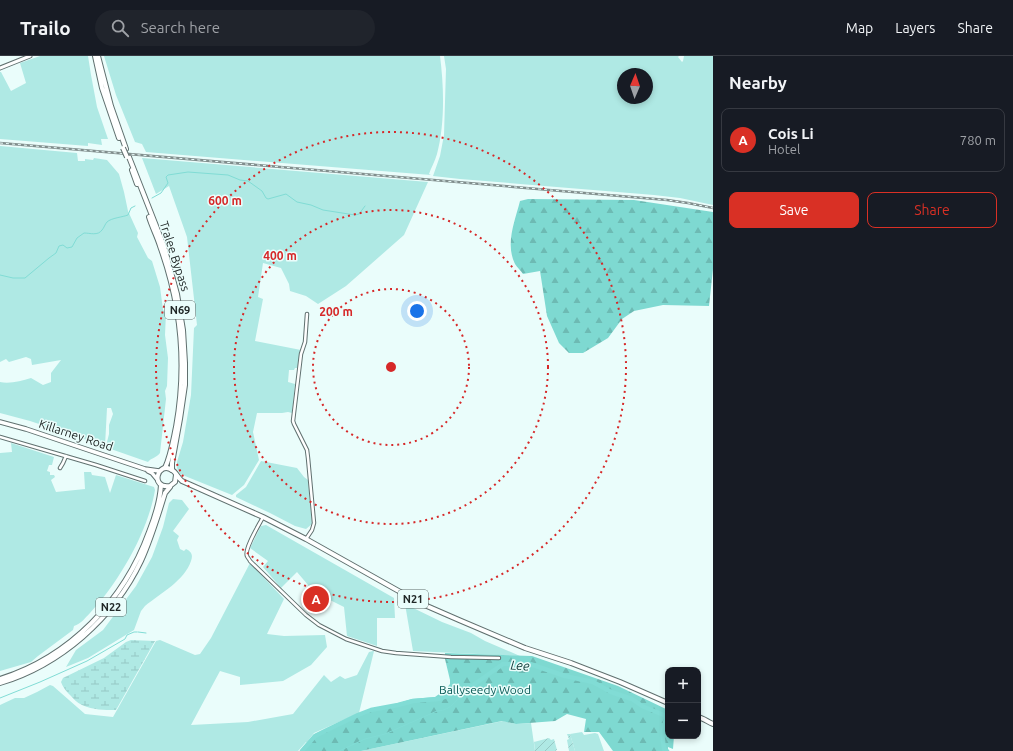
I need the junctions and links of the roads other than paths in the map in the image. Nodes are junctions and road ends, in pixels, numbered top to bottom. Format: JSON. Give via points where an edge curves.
{"nodes":[{"id":1,"x":30,"y":56,"type":"edge"},
{"id":2,"x":95,"y":56,"type":"edge"},
{"id":3,"x":98,"y":56,"type":"edge"},
{"id":4,"x":0,"y":68,"type":"edge"},
{"id":5,"x":125,"y":148,"type":"junction"},
{"id":6,"x":128,"y":157,"type":"junction"},
{"id":7,"x":307,"y":314,"type":"dead end"},
{"id":8,"x":0,"y":422,"type":"edge"},
{"id":9,"x":0,"y":437,"type":"edge"},
{"id":10,"x":66,"y":456,"type":"junction"},
{"id":11,"x":60,"y":468,"type":"dead end"},
{"id":12,"x":165,"y":468,"type":"junction"},
{"id":13,"x":145,"y":469,"type":"junction"},
{"id":14,"x":172,"y":470,"type":"junction"},
{"id":15,"x":159,"y":471,"type":"junction"},
{"id":16,"x":176,"y":474,"type":"junction"},
{"id":17,"x":157,"y":479,"type":"junction"},
{"id":18,"x":145,"y":481,"type":"dead end"},
{"id":19,"x":161,"y":485,"type":"junction"},
{"id":20,"x":172,"y":485,"type":"junction"},
{"id":21,"x":189,"y":485,"type":"junction"},
{"id":22,"x":263,"y":517,"type":"junction"},
{"id":23,"x":306,"y":539,"type":"junction"},
{"id":24,"x":499,"y":658,"type":"dead end"},
{"id":25,"x":0,"y":679,"type":"edge"},
{"id":26,"x":0,"y":683,"type":"edge"},
{"id":27,"x":665,"y":702,"type":"edge"},
{"id":28,"x":701,"y":719,"type":"edge"},
{"id":29,"x":713,"y":724,"type":"edge"}],
"edges":[{"from":1,"to":4,"type":"street"},
{"from":2,"to":5,"type":"main road","name":"Tralee Bypass","number":"N69","via":[[108,107]]},
{"from":3,"to":5,"type":"main road","name":"Tralee Bypass","number":"N69","via":[[110,106]]},
{"from":5,"to":6,"type":"main road","name":"Tralee Bypass","number":"N69","bridge":true},
{"from":6,"to":12,"type":"main road","name":"Tralee Bypass","number":"N69","via":[[160,246],[180,329],[180,396],[171,451]]},
{"from":6,"to":14,"type":"main road","name":"Tralee Bypass","number":"N69","via":[[164,246],[177,294],[183,330],[185,385]]},
{"from":7,"to":23,"type":"street","via":[[293,421],[307,450],[308,458],[314,523]]},
{"from":8,"to":13,"type":"main road","name":"Killarney Road"},
{"from":9,"to":10,"type":"street"},
{"from":10,"to":11,"type":"street"},
{"from":10,"to":18,"type":"street"},
{"from":12,"to":14,"type":"main road"},
{"from":12,"to":15,"type":"main road"},
{"from":13,"to":15,"type":"main road","name":"Killarney Road"},
{"from":13,"to":17,"type":"main road","name":"Killarney Road"},
{"from":14,"to":16,"type":"main road"},
{"from":15,"to":17,"type":"main road"},
{"from":16,"to":20,"type":"main road","number":"N22"},
{"from":16,"to":21,"type":"main road","number":"N21"},
{"from":17,"to":19,"type":"main road"},
{"from":19,"to":20,"type":"main road"},
{"from":19,"to":25,"type":"main road","number":"N22","via":[[157,510],[147,538],[122,586],[107,606],[82,632],[55,653],[20,672]]},
{"from":20,"to":21,"type":"main road","number":"N21"},
{"from":20,"to":26,"type":"main road","number":"N22","via":[[165,493],[140,562],[126,587],[107,612],[72,646],[57,656],[22,675]]},
{"from":21,"to":22,"type":"main road","number":"N21"},
{"from":22,"to":23,"type":"main road","number":"N21"},
{"from":22,"to":24,"type":"street","via":[[248,546],[247,557],[298,608],[323,628],[346,639],[386,652]]},
{"from":23,"to":27,"type":"main road","number":"N21","via":[[420,602],[459,620],[525,648],[624,683]]},
{"from":28,"to":29,"type":"main road"}]}
